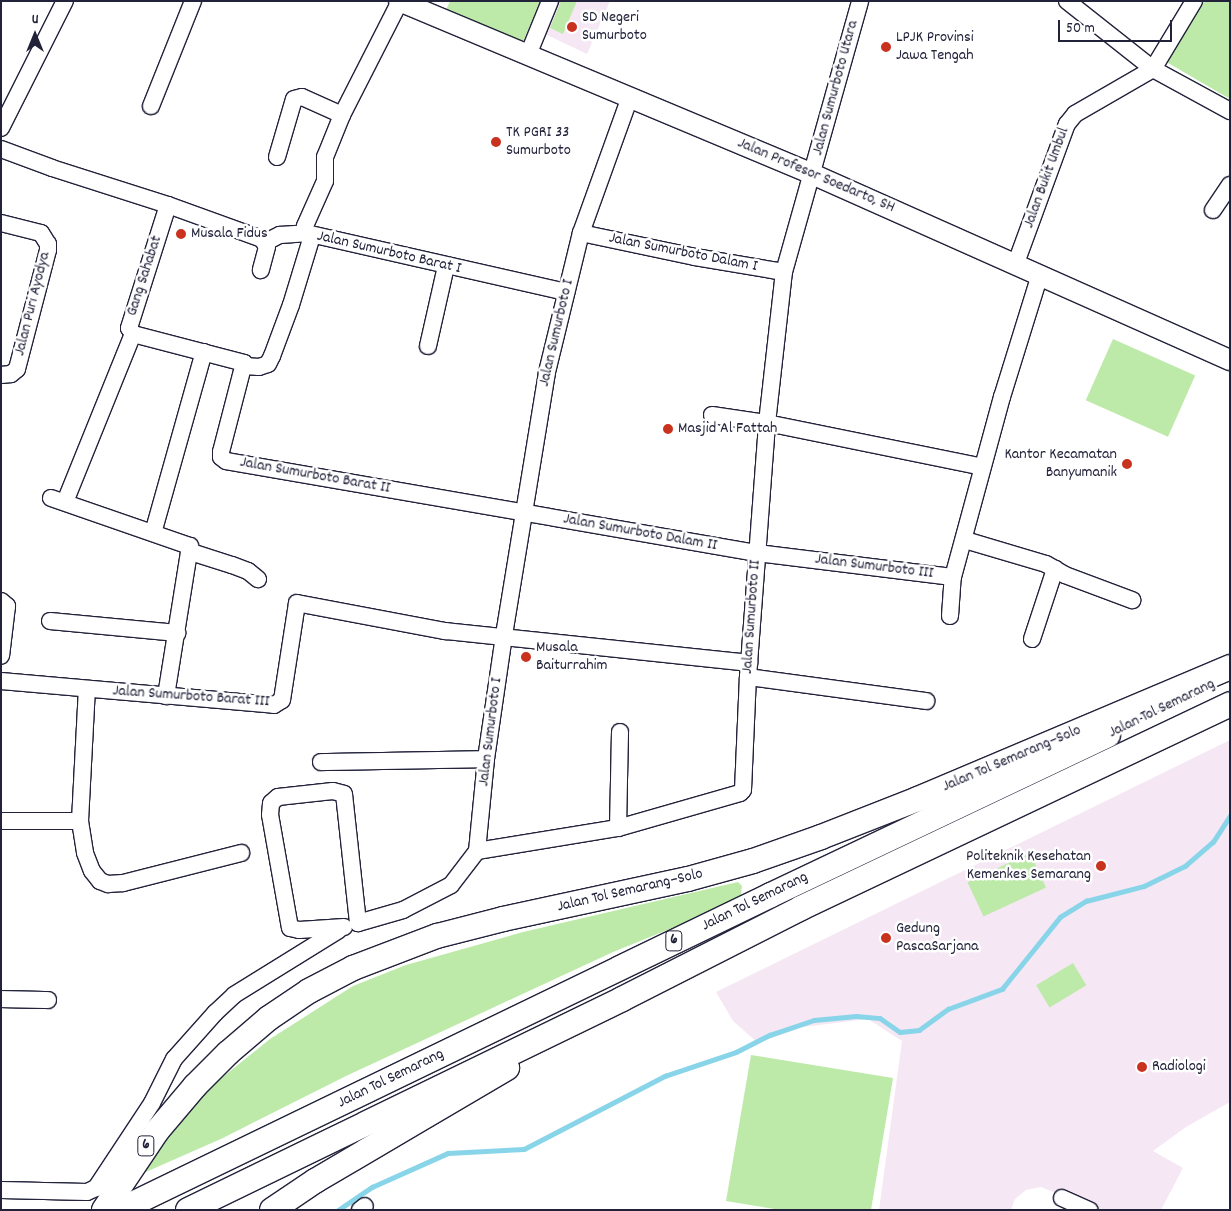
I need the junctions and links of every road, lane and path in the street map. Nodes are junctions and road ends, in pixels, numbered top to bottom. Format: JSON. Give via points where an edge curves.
{"nodes":[{"id":1,"x":64,"y":1,"type":"edge"},
{"id":2,"x":193,"y":1,"type":"edge"},
{"id":3,"x":400,"y":1,"type":"edge"},
{"id":4,"x":550,"y":1,"type":"edge"},
{"id":5,"x":860,"y":1,"type":"edge"},
{"id":6,"x":1067,"y":1,"type":"edge"},
{"id":7,"x":1194,"y":1,"type":"edge"},
{"id":8,"x":528,"y":55,"type":"junction"},
{"id":9,"x":1154,"y":70,"type":"junction"},
{"id":10,"x":630,"y":97,"type":"junction"},
{"id":11,"x":151,"y":106,"type":"dead end"},
{"id":12,"x":1230,"y":111,"type":"edge"},
{"id":13,"x":342,"y":114,"type":"junction"},
{"id":14,"x":1,"y":128,"type":"edge"},
{"id":15,"x":1,"y":149,"type":"edge"},
{"id":16,"x":277,"y":157,"type":"dead end"},
{"id":17,"x":812,"y":174,"type":"junction"},
{"id":18,"x":1230,"y":185,"type":"edge"},
{"id":19,"x":168,"y":205,"type":"junction"},
{"id":20,"x":1212,"y":210,"type":"dead end"},
{"id":21,"x":1,"y":223,"type":"edge"},
{"id":22,"x":581,"y":233,"type":"junction"},
{"id":23,"x":309,"y":234,"type":"junction"},
{"id":24,"x":266,"y":242,"type":"junction"},
{"id":25,"x":1016,"y":263,"type":"junction"},
{"id":26,"x":446,"y":266,"type":"junction"},
{"id":27,"x":261,"y":270,"type":"dead end"},
{"id":28,"x":784,"y":272,"type":"junction"},
{"id":29,"x":1040,"y":274,"type":"junction"},
{"id":30,"x":566,"y":292,"type":"junction"},
{"id":31,"x":133,"y":334,"type":"junction"},
{"id":32,"x":428,"y":346,"type":"dead end"},
{"id":33,"x":204,"y":352,"type":"junction"},
{"id":34,"x":1230,"y":360,"type":"edge"},
{"id":35,"x":245,"y":366,"type":"junction"},
{"id":36,"x":1,"y":375,"type":"edge"},
{"id":37,"x":712,"y":415,"type":"dead end"},
{"id":38,"x":767,"y":424,"type":"junction"},
{"id":39,"x":983,"y":468,"type":"junction"},
{"id":40,"x":524,"y":513,"type":"junction"},
{"id":41,"x":153,"y":533,"type":"junction"},
{"id":42,"x":965,"y":540,"type":"junction"},
{"id":43,"x":191,"y":552,"type":"junction"},
{"id":44,"x":757,"y":553,"type":"junction"},
{"id":45,"x":1056,"y":569,"type":"junction"},
{"id":46,"x":953,"y":577,"type":"junction"},
{"id":47,"x":258,"y":579,"type":"dead end"},
{"id":48,"x":1132,"y":600,"type":"dead end"},
{"id":49,"x":1,"y":601,"type":"edge"},
{"id":50,"x":950,"y":616,"type":"dead end"},
{"id":51,"x":50,"y":621,"type":"dead end"},
{"id":52,"x":177,"y":633,"type":"junction"},
{"id":53,"x":504,"y":636,"type":"junction"},
{"id":54,"x":1032,"y":639,"type":"dead end"},
{"id":55,"x":1,"y":656,"type":"edge"},
{"id":56,"x":1230,"y":667,"type":"edge"},
{"id":57,"x":748,"y":670,"type":"junction"},
{"id":58,"x":1230,"y":676,"type":"edge"},
{"id":59,"x":1,"y":682,"type":"edge"},
{"id":60,"x":87,"y":689,"type":"junction"},
{"id":61,"x":166,"y":696,"type":"junction"},
{"id":62,"x":926,"y":701,"type":"dead end"},
{"id":63,"x":1230,"y":704,"type":"edge"},
{"id":64,"x":620,"y":732,"type":"dead end"},
{"id":65,"x":486,"y":759,"type":"junction"},
{"id":66,"x":321,"y":762,"type":"dead end"},
{"id":67,"x":1,"y":821,"type":"edge"},
{"id":68,"x":80,"y":821,"type":"junction"},
{"id":69,"x":618,"y":828,"type":"junction"},
{"id":70,"x":477,"y":851,"type":"junction"},
{"id":71,"x":241,"y":853,"type":"dead end"},
{"id":72,"x":351,"y":925,"type":"junction"},
{"id":73,"x":1,"y":999,"type":"edge"},
{"id":74,"x":622,"y":999,"type":"junction"},
{"id":75,"x":48,"y":1000,"type":"dead end"},
{"id":76,"x":1,"y":1190,"type":"edge"},
{"id":77,"x":1062,"y":1198,"type":"dead end"},
{"id":78,"x":104,"y":1210,"type":"edge"},
{"id":79,"x":120,"y":1210,"type":"edge"},
{"id":80,"x":188,"y":1210,"type":"edge"},
{"id":81,"x":272,"y":1210,"type":"edge"},
{"id":82,"x":1088,"y":1210,"type":"edge"}],
"edges":[{"from":1,"to":14,"type":"street"},
{"from":2,"to":11,"type":"street"},
{"from":3,"to":8,"type":"main road","name":"Jalan Profesor Soedarto, SH"},
{"from":3,"to":13,"type":"street","name":"Jalan Sumurboto Barat I"},
{"from":4,"to":8,"type":"street"},
{"from":5,"to":17,"type":"street","name":"Jalan Sumurboto Utara"},
{"from":6,"to":9,"type":"street"},
{"from":7,"to":9,"type":"street"},
{"from":8,"to":10,"type":"main road","name":"Jalan Profesor Soedarto, SH"},
{"from":9,"to":12,"type":"street"},
{"from":9,"to":25,"type":"street","name":"Jalan Bukit Umbul","via":[[1075,114],[1067,124]]},
{"from":10,"to":17,"type":"main road","name":"Jalan Profesor Soedarto, SH"},
{"from":10,"to":22,"type":"street","name":"Jalan Sumurboto I"},
{"from":13,"to":16,"type":"street","via":[[302,98],[294,99]]},
{"from":13,"to":23,"type":"street","name":"Jalan Sumurboto Barat I","via":[[325,157],[325,181],[305,226]]},
{"from":15,"to":19,"type":"street"},
{"from":17,"to":25,"type":"main road","name":"Jalan Profesor Soedarto, SH"},
{"from":17,"to":28,"type":"street","name":"Jalan Sumurboto II"},
{"from":18,"to":20,"type":"street"},
{"from":19,"to":24,"type":"street"},
{"from":19,"to":31,"type":"street","name":"Gang Sahabat","via":[[129,324]]},
{"from":21,"to":36,"type":"street","name":"Jalan Puri Ayodya","via":[[40,233],[48,244],[48,250],[17,369],[11,374]]},
{"from":22,"to":28,"type":"street","name":"Jalan Sumurboto Dalam I"},
{"from":22,"to":30,"type":"street","name":"Jalan Sumurboto I"},
{"from":23,"to":24,"type":"street","via":[[280,235]]},
{"from":23,"to":26,"type":"street","name":"Jalan Sumurboto Barat I"},
{"from":23,"to":35,"type":"street","via":[[291,305],[272,356],[268,364]]},
{"from":24,"to":27,"type":"street"},
{"from":25,"to":29,"type":"main road","name":"Jalan Profesor Soedarto, SH"},
{"from":26,"to":30,"type":"street","name":"Jalan Sumurboto Barat I"},
{"from":26,"to":32,"type":"street"},
{"from":28,"to":38,"type":"street","name":"Jalan Sumurboto II"},
{"from":29,"to":34,"type":"main road","name":"Jalan Profesor Soedarto, SH"},
{"from":29,"to":39,"type":"street","name":"Jalan Sumurboto III"},
{"from":30,"to":40,"type":"street","name":"Jalan Sumurboto I","via":[[543,389]]},
{"from":31,"to":33,"type":"street","name":"Gang Sahabat"},
{"from":31,"to":41,"type":"street","via":[[58,500]]},
{"from":33,"to":35,"type":"street","via":[[242,361]]},
{"from":33,"to":41,"type":"street"},
{"from":35,"to":40,"type":"street","name":"Jalan Sumurboto Barat II","via":[[221,452],[226,461]]},
{"from":37,"to":38,"type":"street"},
{"from":38,"to":39,"type":"street"},
{"from":38,"to":44,"type":"street","name":"Jalan Sumurboto II"},
{"from":39,"to":42,"type":"street","name":"Jalan Sumurboto III"},
{"from":40,"to":44,"type":"street","name":"Jalan Sumurboto Dalam II"},
{"from":40,"to":53,"type":"street","name":"Jalan Sumurboto I"},
{"from":41,"to":43,"type":"street","via":[[187,544]]},
{"from":42,"to":45,"type":"street"},
{"from":42,"to":46,"type":"street","name":"Jalan Sumurboto III"},
{"from":43,"to":47,"type":"street","via":[[248,571]]},
{"from":43,"to":52,"type":"street"},
{"from":44,"to":46,"type":"street","name":"Jalan Sumurboto III"},
{"from":44,"to":57,"type":"street","name":"Jalan Sumurboto II"},
{"from":45,"to":48,"type":"street"},
{"from":45,"to":54,"type":"street"},
{"from":46,"to":50,"type":"street"},
{"from":49,"to":55,"type":"street","via":[[7,606]]},
{"from":51,"to":52,"type":"street"},
{"from":52,"to":61,"type":"street"},
{"from":53,"to":57,"type":"street"},
{"from":53,"to":61,"type":"street","name":"Jalan Sumurboto Barat III","via":[[423,628],[297,603],[279,704]]},
{"from":53,"to":65,"type":"street","name":"Jalan Sumurboto I"},
{"from":56,"to":78,"type":"highway","name":"Jalan Tol Semarang–Solo","number":"6","via":[[918,799],[770,855],[688,878],[503,919],[400,949],[353,968],[309,991],[228,1052],[157,1131]]},
{"from":57,"to":62,"type":"street"},
{"from":57,"to":69,"type":"street","name":"Jalan Sumurboto II","via":[[743,790]]},
{"from":58,"to":79,"type":"highway","name":"Jalan Tol Semarang","number":"6"},
{"from":59,"to":60,"type":"street","name":"Jalan Sumurboto Barat III"},
{"from":60,"to":61,"type":"street","name":"Jalan Sumurboto Barat III"},
{"from":60,"to":68,"type":"street"},
{"from":63,"to":74,"type":"highway","name":"Jalan Tol Semarang","number":"6","via":[[801,908]]},
{"from":64,"to":69,"type":"street"},
{"from":65,"to":66,"type":"street"},
{"from":65,"to":70,"type":"street","name":"Jalan Sumurboto I"},
{"from":67,"to":68,"type":"street"},
{"from":68,"to":71,"type":"street","via":[[85,853],[92,871],[100,881],[108,884]]},
{"from":69,"to":70,"type":"street","name":"Jalan Sumurboto II"},
{"from":70,"to":72,"type":"street","via":[[451,885],[403,910]]},
{"from":72,"to":72,"type":"street","via":[[344,794],[278,797],[271,803],[270,815],[290,928]]},
{"from":72,"to":76,"type":"street","via":[[242,990],[215,1013],[174,1059],[152,1103],[96,1188],[87,1192]]},
{"from":73,"to":75,"type":"street"},
{"from":74,"to":80,"type":"highway","name":"Jalan Tol Semarang","number":"6"},
{"from":74,"to":81,"type":"highway","number":"6","via":[[315,1181]]},
{"from":77,"to":82,"type":"street"}]}
